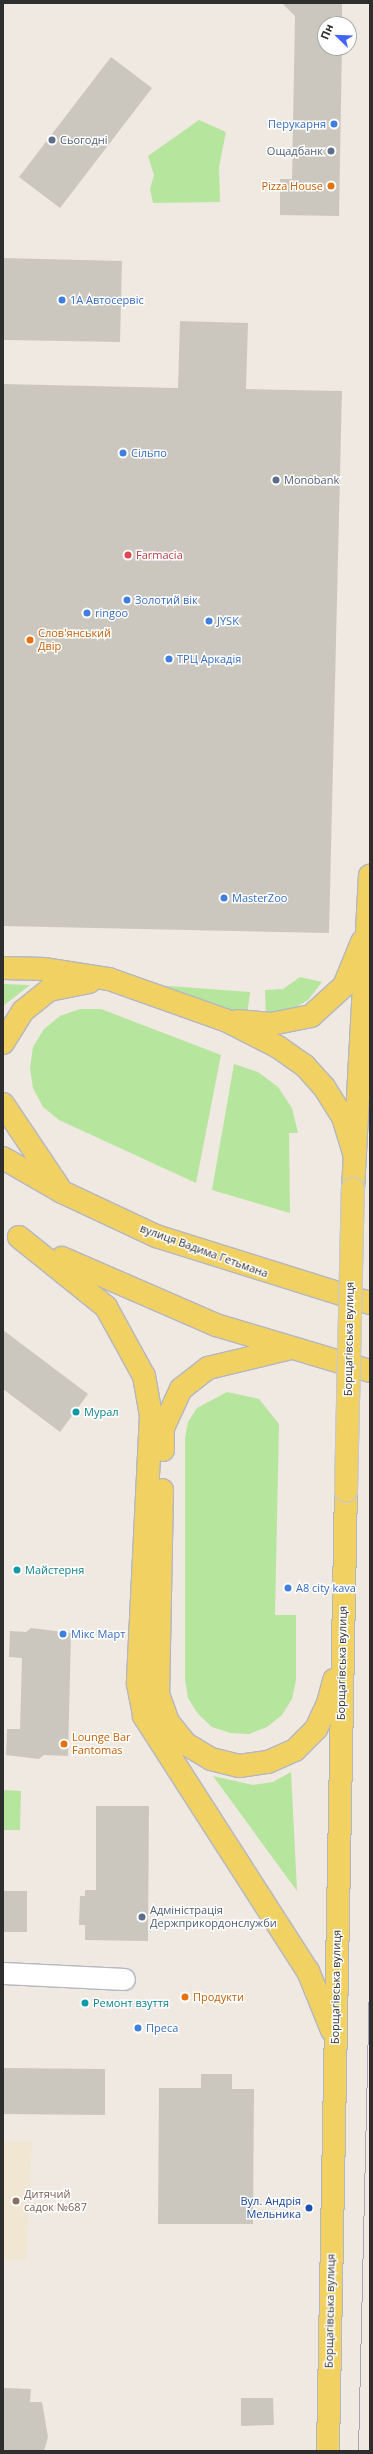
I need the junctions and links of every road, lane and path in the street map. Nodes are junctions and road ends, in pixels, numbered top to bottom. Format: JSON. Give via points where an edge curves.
{"nodes":[{"id":1,"x":370,"y":875,"type":"edge"},
{"id":2,"x":369,"y":924,"type":"edge"},
{"id":3,"x":3,"y":968,"type":"edge"},
{"id":4,"x":109,"y":979,"type":"junction"},
{"id":5,"x":225,"y":1020,"type":"junction"},
{"id":6,"x":3,"y":1043,"type":"edge"},
{"id":7,"x":3,"y":1104,"type":"edge"},
{"id":8,"x":354,"y":1154,"type":"junction"},
{"id":9,"x":3,"y":1158,"type":"edge"},
{"id":10,"x":62,"y":1192,"type":"junction"},
{"id":11,"x":11,"y":1232,"type":"edge"},
{"id":12,"x":370,"y":1303,"type":"edge"},
{"id":13,"x":287,"y":1349,"type":"junction"},
{"id":14,"x":370,"y":1371,"type":"edge"},
{"id":15,"x":343,"y":1637,"type":"junction"},
{"id":16,"x":3,"y":1973,"type":"edge"},
{"id":17,"x":124,"y":1979,"type":"dead end"},
{"id":18,"x":335,"y":2038,"type":"junction"},
{"id":19,"x":328,"y":2451,"type":"edge"}],
"edges":[{"from":1,"to":2,"type":"main road","name":"Борщагівська вулиця"},
{"from":2,"to":5,"type":"main road","via":[[344,986],[312,1016],[271,1024]]},
{"from":2,"to":8,"type":"main road","name":"Борщагівська вулиця"},
{"from":3,"to":4,"type":"main road","via":[[45,969]]},
{"from":4,"to":5,"type":"main road"},
{"from":4,"to":6,"type":"main road","via":[[49,990],[24,1011]]},
{"from":5,"to":8,"type":"main road","via":[[278,1047],[305,1066],[343,1117]]},
{"from":7,"to":10,"type":"main road"},
{"from":8,"to":15,"type":"main road","name":"Борщагівська вулиця","bridge":true},
{"from":9,"to":10,"type":"main road","name":"вулиця Вадима Гетьмана"},
{"from":10,"to":12,"type":"main road","name":"вулиця Вадима Гетьмана","via":[[156,1236]]},
{"from":11,"to":13,"type":"main road","via":[[117,1285],[216,1326]]},
{"from":11,"to":18,"type":"main road","via":[[106,1307],[144,1376],[151,1414],[138,1684],[144,1716],[308,1971]]},
{"from":13,"to":14,"type":"main road"},
{"from":13,"to":15,"type":"main road","via":[[208,1368],[181,1389],[163,1428],[158,1694],[168,1722],[186,1744],[211,1760],[239,1766],[261,1763],[295,1750],[316,1729],[328,1703]]},
{"from":15,"to":18,"type":"main road","name":"Борщагівська вулиця"},
{"from":16,"to":17,"type":"street"},
{"from":18,"to":19,"type":"main road","name":"Борщагівська вулиця"}]}
